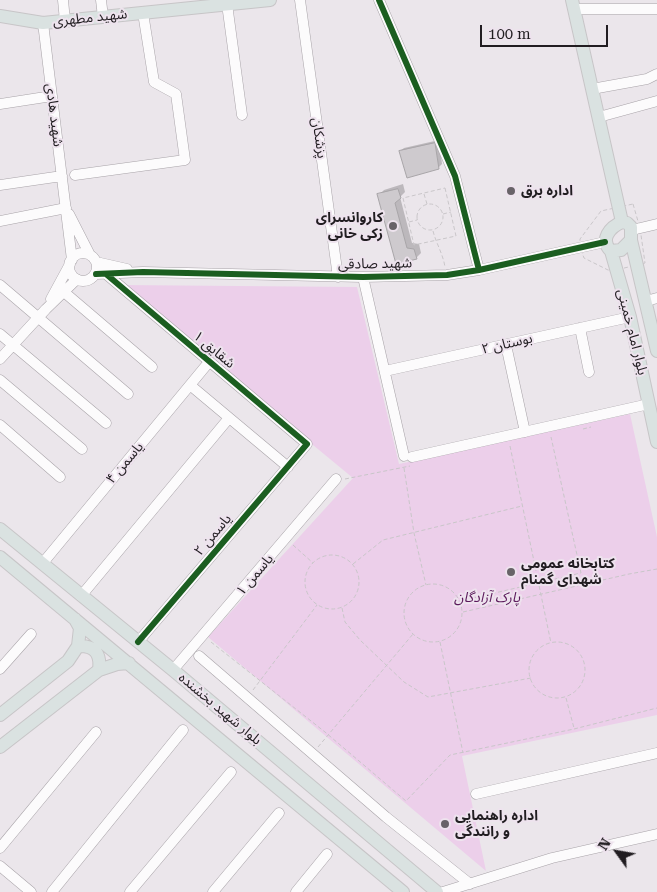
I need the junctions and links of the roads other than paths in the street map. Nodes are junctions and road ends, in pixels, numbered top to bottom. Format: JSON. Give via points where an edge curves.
{"nodes":[{"id":1,"x":63,"y":0,"type":"edge"},
{"id":2,"x":101,"y":0,"type":"edge"},
{"id":3,"x":270,"y":0,"type":"edge"},
{"id":4,"x":300,"y":0,"type":"edge"},
{"id":5,"x":379,"y":0,"type":"edge"},
{"id":6,"x":196,"y":4,"type":"edge"},
{"id":7,"x":227,"y":4,"type":"junction"},
{"id":8,"x":574,"y":5,"type":"edge"},
{"id":9,"x":657,"y":9,"type":"edge"},
{"id":10,"x":143,"y":12,"type":"junction"},
{"id":11,"x":0,"y":16,"type":"edge"},
{"id":12,"x":103,"y":17,"type":"junction"},
{"id":13,"x":65,"y":21,"type":"junction"},
{"id":14,"x":42,"y":23,"type":"junction"},
{"id":15,"x":657,"y":74,"type":"edge"},
{"id":16,"x":592,"y":88,"type":"junction"},
{"id":17,"x":52,"y":96,"type":"junction"},
{"id":18,"x":657,"y":101,"type":"edge"},
{"id":19,"x":0,"y":104,"type":"edge"},
{"id":20,"x":242,"y":115,"type":"dead end"},
{"id":21,"x":599,"y":117,"type":"junction"},
{"id":22,"x":76,"y":175,"type":"dead end"},
{"id":23,"x":62,"y":176,"type":"junction"},
{"id":24,"x":0,"y":185,"type":"edge"},
{"id":25,"x":66,"y":208,"type":"junction"},
{"id":26,"x":0,"y":221,"type":"edge"},
{"id":27,"x":657,"y":224,"type":"edge"},
{"id":28,"x":628,"y":231,"type":"junction"},
{"id":29,"x":608,"y":247,"type":"junction"},
{"id":30,"x":93,"y":259,"type":"junction"},
{"id":31,"x":71,"y":262,"type":"junction"},
{"id":32,"x":479,"y":270,"type":"junction"},
{"id":33,"x":142,"y":272,"type":"junction"},
{"id":34,"x":101,"y":274,"type":"junction"},
{"id":35,"x":338,"y":277,"type":"junction"},
{"id":36,"x":363,"y":277,"type":"junction"},
{"id":37,"x":78,"y":280,"type":"junction"},
{"id":38,"x":0,"y":285,"type":"edge"},
{"id":39,"x":64,"y":292,"type":"junction"},
{"id":40,"x":651,"y":300,"type":"edge"},
{"id":41,"x":46,"y":308,"type":"junction"},
{"id":42,"x":38,"y":317,"type":"junction"},
{"id":43,"x":630,"y":317,"type":"junction"},
{"id":44,"x":580,"y":328,"type":"junction"},
{"id":45,"x":0,"y":334,"type":"edge"},
{"id":46,"x":13,"y":345,"type":"junction"},
{"id":47,"x":506,"y":345,"type":"junction"},
{"id":48,"x":657,"y":352,"type":"edge"},
{"id":49,"x":0,"y":360,"type":"edge"},
{"id":50,"x":209,"y":362,"type":"junction"},
{"id":51,"x":152,"y":367,"type":"dead end"},
{"id":52,"x":385,"y":371,"type":"junction"},
{"id":53,"x":589,"y":372,"type":"dead end"},
{"id":54,"x":0,"y":380,"type":"edge"},
{"id":55,"x":190,"y":385,"type":"junction"},
{"id":56,"x":128,"y":394,"type":"dead end"},
{"id":57,"x":649,"y":404,"type":"junction"},
{"id":58,"x":229,"y":418,"type":"junction"},
{"id":59,"x":106,"y":423,"type":"dead end"},
{"id":60,"x":0,"y":426,"type":"edge"},
{"id":61,"x":525,"y":432,"type":"junction"},
{"id":62,"x":657,"y":442,"type":"edge"},
{"id":63,"x":307,"y":444,"type":"joint"},
{"id":64,"x":82,"y":449,"type":"dead end"},
{"id":65,"x":288,"y":467,"type":"junction"},
{"id":66,"x":60,"y":478,"type":"dead end"},
{"id":67,"x":341,"y":479,"type":"road end"},
{"id":68,"x":0,"y":529,"type":"edge"},
{"id":69,"x":0,"y":557,"type":"edge"},
{"id":70,"x":42,"y":564,"type":"junction"},
{"id":71,"x":81,"y":596,"type":"junction"},
{"id":72,"x":75,"y":619,"type":"junction"},
{"id":73,"x":31,"y":634,"type":"dead end"},
{"id":74,"x":138,"y":642,"type":"junction"},
{"id":75,"x":78,"y":646,"type":"junction"},
{"id":76,"x":199,"y":656,"type":"dead end"},
{"id":77,"x":129,"y":663,"type":"junction"},
{"id":78,"x":0,"y":669,"type":"edge"},
{"id":79,"x":99,"y":670,"type":"junction"},
{"id":80,"x":173,"y":670,"type":"junction"},
{"id":81,"x":199,"y":692,"type":"junction"},
{"id":82,"x":184,"y":709,"type":"junction"},
{"id":83,"x":0,"y":715,"type":"edge"},
{"id":84,"x":183,"y":730,"type":"dead end"},
{"id":85,"x":96,"y":732,"type":"dead end"},
{"id":86,"x":0,"y":746,"type":"edge"},
{"id":87,"x":657,"y":753,"type":"edge"},
{"id":88,"x":231,"y":772,"type":"dead end"},
{"id":89,"x":476,"y":794,"type":"dead end"},
{"id":90,"x":279,"y":813,"type":"dead end"},
{"id":91,"x":657,"y":834,"type":"edge"},
{"id":92,"x":0,"y":848,"type":"edge"},
{"id":93,"x":327,"y":854,"type":"dead end"},
{"id":94,"x":0,"y":866,"type":"edge"},
{"id":95,"x":470,"y":884,"type":"junction"},
{"id":96,"x":398,"y":890,"type":"edge"},
{"id":97,"x":31,"y":892,"type":"edge"},
{"id":98,"x":52,"y":892,"type":"edge"},
{"id":99,"x":130,"y":892,"type":"edge"},
{"id":100,"x":213,"y":892,"type":"edge"},
{"id":101,"x":296,"y":892,"type":"edge"},
{"id":102,"x":437,"y":892,"type":"edge"},
{"id":103,"x":443,"y":892,"type":"edge"}],
"edges":[{"from":1,"to":13,"type":"street"},
{"from":2,"to":12,"type":"street"},
{"from":3,"to":7,"type":"main road","name":"شهید مطهری"},
{"from":4,"to":35,"type":"street","name":"پزشکان"},
{"from":5,"to":32,"type":"street","via":[[455,176]]},
{"from":6,"to":7,"type":"main road","name":"شهید مطهری"},
{"from":6,"to":10,"type":"main road","name":"شهید مطهری"},
{"from":7,"to":20,"type":"street"},
{"from":8,"to":9,"type":"street"},
{"from":8,"to":16,"type":"main road","name":"بلوار امام خمینی"},
{"from":10,"to":12,"type":"main road","name":"شهید مطهری"},
{"from":10,"to":22,"type":"street","via":[[154,82],[176,94],[186,160]]},
{"from":11,"to":14,"type":"main road","name":"شهید مطهری"},
{"from":12,"to":13,"type":"main road","name":"شهید مطهری"},
{"from":13,"to":14,"type":"main road","name":"شهید مطهری"},
{"from":14,"to":17,"type":"street","name":"شهید هادی"},
{"from":15,"to":16,"type":"street","via":[[647,79]]},
{"from":16,"to":21,"type":"main road","name":"بلوار امام خمینی"},
{"from":17,"to":19,"type":"street"},
{"from":17,"to":23,"type":"street","name":"شهید هادی"},
{"from":18,"to":21,"type":"street"},
{"from":21,"to":28,"type":"main road","name":"بلوار امام خمینی"},
{"from":23,"to":24,"type":"street"},
{"from":23,"to":25,"type":"street","name":"شهید هادی"},
{"from":25,"to":26,"type":"street"},
{"from":25,"to":30,"type":"street"},
{"from":25,"to":31,"type":"street","name":"شهید هادی"},
{"from":27,"to":28,"type":"street"},
{"from":28,"to":29,"type":"main road","via":[[621,250]]},
{"from":28,"to":29,"type":"main road","via":[[612,228]]},
{"from":28,"to":40,"type":"main road","name":"بلوار امام خمینی"},
{"from":29,"to":32,"type":"street","name":"شهید صادقی"},
{"from":29,"to":43,"type":"main road","name":"بلوار امام خمینی"},
{"from":30,"to":31,"type":"street","via":[[86,254],[78,254]]},
{"from":30,"to":33,"type":"street"},
{"from":30,"to":34,"type":"street"},
{"from":31,"to":37,"type":"street","via":[[71,273]]},
{"from":31,"to":41,"type":"street"},
{"from":32,"to":36,"type":"street","name":"شهید صادقی"},
{"from":33,"to":34,"type":"street"},
{"from":33,"to":35,"type":"street","name":"شهید صادقی"},
{"from":34,"to":37,"type":"street","via":[[86,281]]},
{"from":34,"to":50,"type":"street","name":"شقایق ۱"},
{"from":35,"to":36,"type":"street","name":"شهید صادقی"},
{"from":36,"to":52,"type":"street"},
{"from":37,"to":39,"type":"street"},
{"from":38,"to":42,"type":"street"},
{"from":39,"to":41,"type":"street"},
{"from":39,"to":51,"type":"street"},
{"from":40,"to":48,"type":"main road","name":"بلوار امام خمینی"},
{"from":41,"to":42,"type":"street"},
{"from":42,"to":46,"type":"street"},
{"from":42,"to":56,"type":"street"},
{"from":43,"to":44,"type":"street","name":"بوستان ۲"},
{"from":43,"to":57,"type":"main road","name":"بلوار امام خمینی"},
{"from":44,"to":47,"type":"street","name":"بوستان ۲"},
{"from":44,"to":53,"type":"street"},
{"from":45,"to":46,"type":"street"},
{"from":46,"to":49,"type":"street"},
{"from":46,"to":59,"type":"street"},
{"from":47,"to":52,"type":"street","name":"بوستان ۲"},
{"from":47,"to":61,"type":"street"},
{"from":50,"to":55,"type":"street","name":"یاسمن ۴"},
{"from":50,"to":63,"type":"street","name":"شقایق ۱"},
{"from":52,"to":61,"type":"street","via":[[410,459]]},
{"from":54,"to":64,"type":"street"},
{"from":55,"to":58,"type":"street"},
{"from":55,"to":70,"type":"street","name":"یاسمن ۴"},
{"from":57,"to":61,"type":"street"},
{"from":57,"to":62,"type":"main road","name":"بلوار امام خمینی"},
{"from":58,"to":65,"type":"street"},
{"from":58,"to":71,"type":"street"},
{"from":60,"to":66,"type":"street"},
{"from":63,"to":65,"type":"street","name":"یاسمن ۲"},
{"from":65,"to":74,"type":"street","name":"یاسمن ۲"},
{"from":67,"to":80,"type":"street","name":"یاسمن ۱"},
{"from":68,"to":70,"type":"main road","name":"بلوار شهید بخشنده"},
{"from":69,"to":72,"type":"main road","name":"بلوار شهید بخشنده"},
{"from":70,"to":71,"type":"main road","name":"بلوار شهید بخشنده"},
{"from":71,"to":74,"type":"main road","name":"بلوار شهید بخشنده"},
{"from":72,"to":75,"type":"main road","via":[[80,628]]},
{"from":72,"to":77,"type":"main road","name":"بلوار شهید بخشنده"},
{"from":73,"to":78,"type":"street"},
{"from":74,"to":80,"type":"main road","name":"بلوار شهید بخشنده"},
{"from":75,"to":79,"type":"main road","via":[[96,652]]},
{"from":75,"to":83,"type":"main road","via":[[68,661]]},
{"from":76,"to":95,"type":"street","via":[[386,817]]},
{"from":77,"to":79,"type":"main road"},
{"from":77,"to":82,"type":"main road","name":"بلوار شهید بخشنده"},
{"from":79,"to":86,"type":"main road"},
{"from":80,"to":81,"type":"main road","name":"بلوار شهید بخشنده"},
{"from":81,"to":82,"type":"main road"},
{"from":81,"to":102,"type":"main road","name":"بلوار شهید بخشنده"},
{"from":82,"to":96,"type":"main road","name":"بلوار شهید بخشنده"},
{"from":84,"to":98,"type":"street"},
{"from":85,"to":92,"type":"street"},
{"from":87,"to":89,"type":"street"},
{"from":88,"to":99,"type":"street"},
{"from":90,"to":100,"type":"street"},
{"from":91,"to":95,"type":"street","via":[[552,858]]},
{"from":93,"to":101,"type":"street"},
{"from":94,"to":97,"type":"street"},
{"from":95,"to":103,"type":"street"}]}
